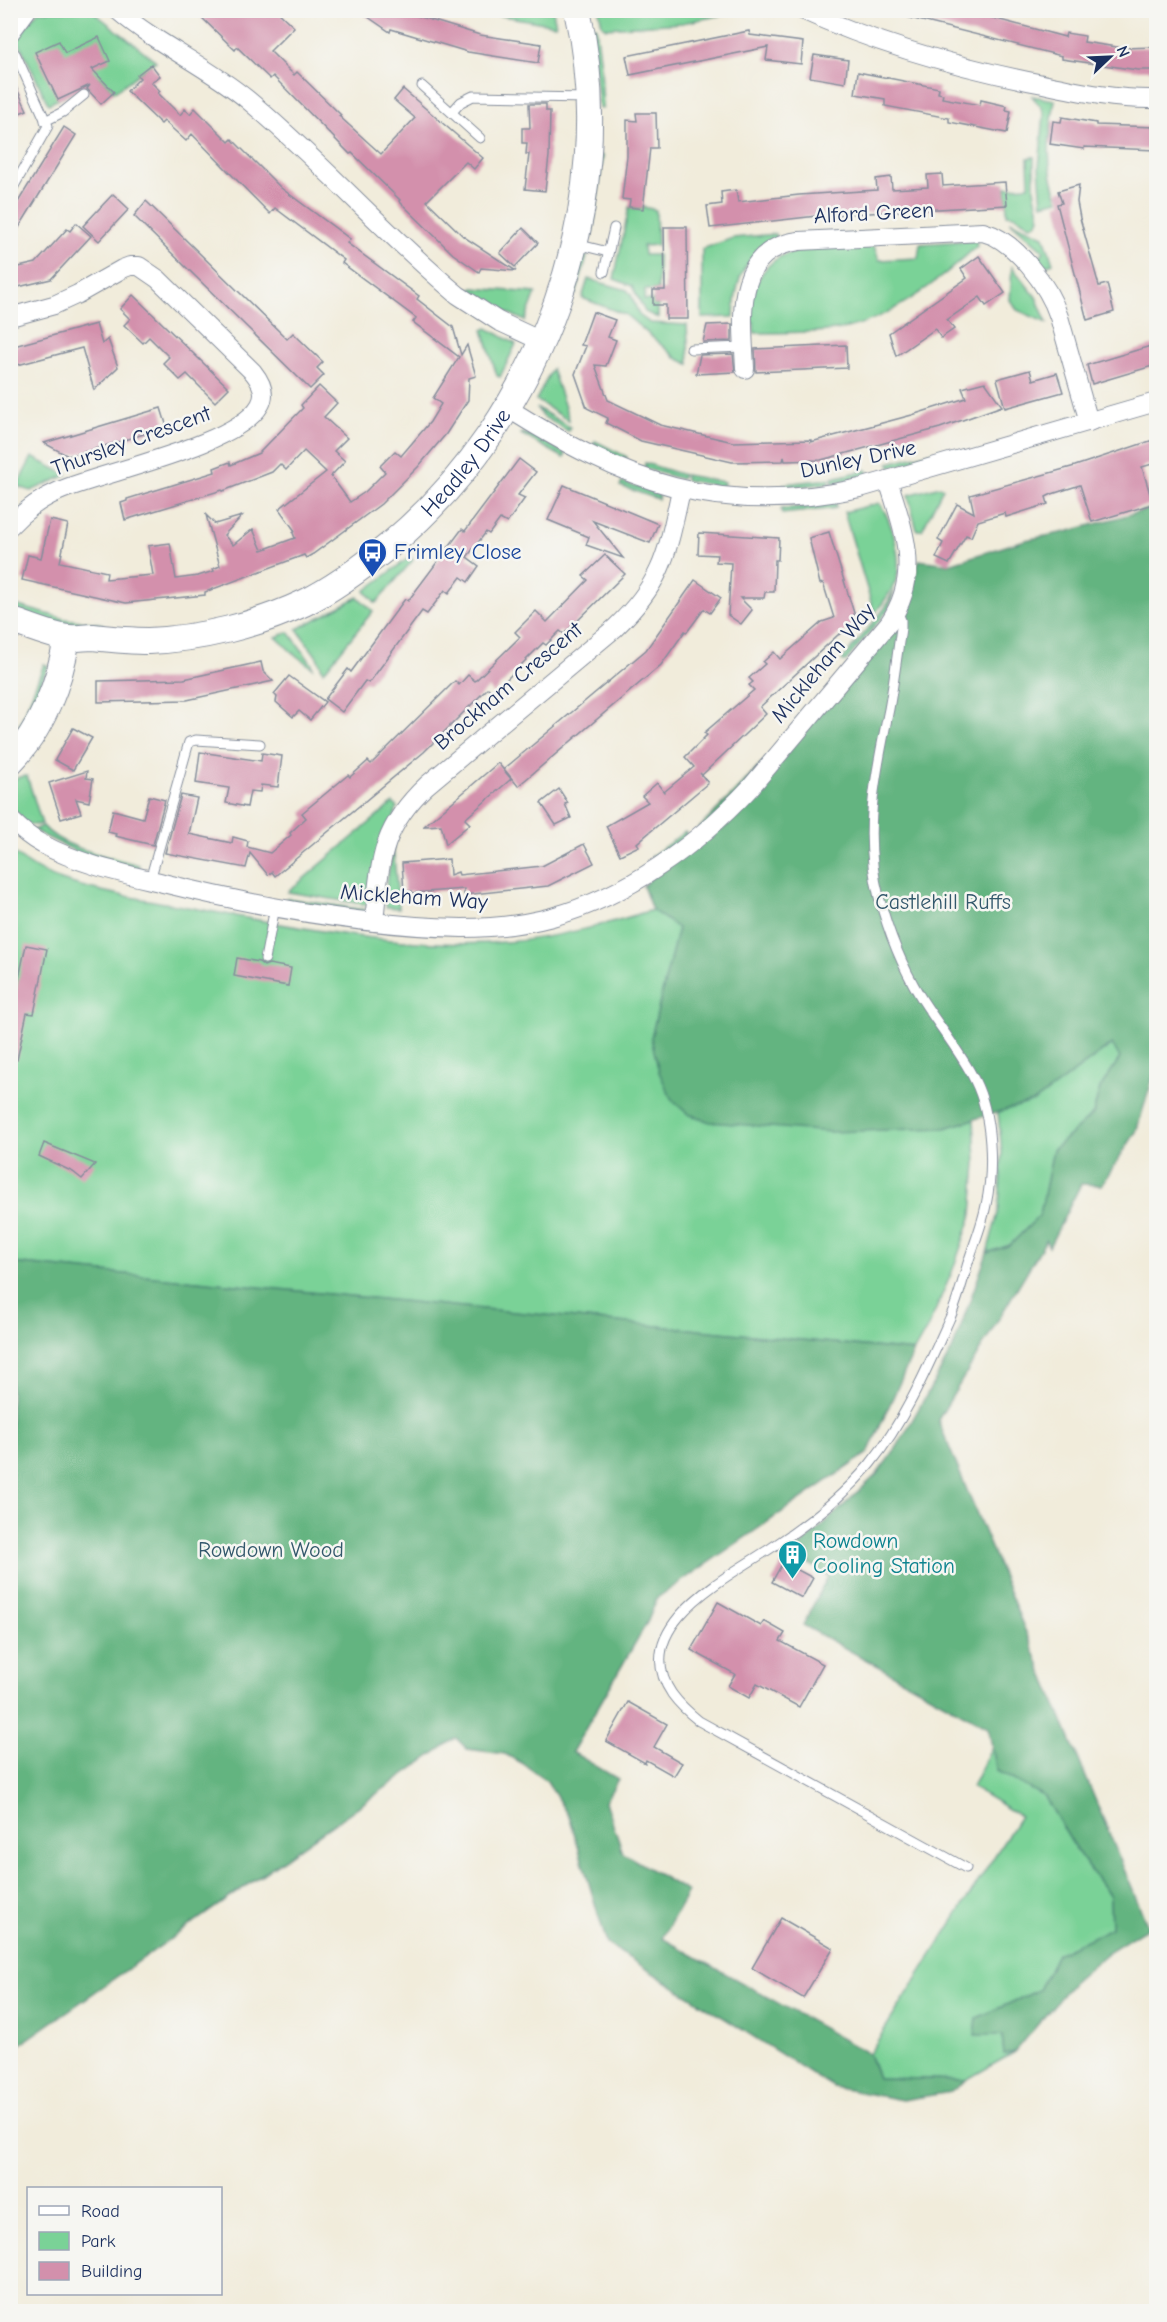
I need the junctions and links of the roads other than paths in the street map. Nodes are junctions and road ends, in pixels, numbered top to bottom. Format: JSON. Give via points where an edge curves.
{"nodes":[{"id":1,"x":27,"y":10,"type":"edge"},
{"id":2,"x":117,"y":10,"type":"edge"},
{"id":3,"x":577,"y":10,"type":"edge"},
{"id":4,"x":802,"y":10,"type":"edge"},
{"id":5,"x":10,"y":33,"type":"edge"},
{"id":6,"x":10,"y":47,"type":"edge"},
{"id":7,"x":422,"y":86,"type":"dead end"},
{"id":8,"x":84,"y":95,"type":"dead end"},
{"id":9,"x":589,"y":98,"type":"junction"},
{"id":10,"x":1156,"y":99,"type":"edge"},
{"id":11,"x":452,"y":112,"type":"junction"},
{"id":12,"x":45,"y":121,"type":"junction"},
{"id":13,"x":480,"y":138,"type":"dead end"},
{"id":14,"x":10,"y":193,"type":"edge"},
{"id":15,"x":614,"y":228,"type":"dead end"},
{"id":16,"x":574,"y":244,"type":"junction"},
{"id":17,"x":608,"y":252,"type":"junction"},
{"id":18,"x":604,"y":272,"type":"dead end"},
{"id":19,"x":10,"y":317,"type":"edge"},
{"id":20,"x":541,"y":341,"type":"junction"},
{"id":21,"x":744,"y":347,"type":"junction"},
{"id":22,"x":691,"y":349,"type":"dead end"},
{"id":23,"x":745,"y":369,"type":"dead end"},
{"id":24,"x":1156,"y":402,"type":"edge"},
{"id":25,"x":506,"y":407,"type":"junction"},
{"id":26,"x":1089,"y":422,"type":"junction"},
{"id":27,"x":888,"y":480,"type":"junction"},
{"id":28,"x":681,"y":490,"type":"junction"},
{"id":29,"x":10,"y":526,"type":"edge"},
{"id":30,"x":897,"y":611,"type":"junction"},
{"id":31,"x":10,"y":620,"type":"edge"},
{"id":32,"x":67,"y":638,"type":"junction"},
{"id":33,"x":260,"y":744,"type":"dead end"},
{"id":34,"x":10,"y":762,"type":"edge"},
{"id":35,"x":10,"y":819,"type":"edge"},
{"id":36,"x":150,"y":880,"type":"junction"},
{"id":37,"x":275,"y":907,"type":"junction"},
{"id":38,"x":374,"y":922,"type":"junction"},
{"id":39,"x":265,"y":958,"type":"dead end"},
{"id":40,"x":966,"y":1868,"type":"dead end"}],
"edges":[{"from":1,"to":5,"type":"street"},
{"from":2,"to":20,"type":"street","via":[[151,38],[202,67],[249,101],[458,295],[498,321]]},
{"from":3,"to":9,"type":"street","name":"Headley Drive"},
{"from":4,"to":10,"type":"street","via":[[869,37],[986,72],[1103,95]]},
{"from":6,"to":12,"type":"lane"},
{"from":7,"to":11,"type":"lane"},
{"from":8,"to":12,"type":"lane"},
{"from":9,"to":11,"type":"lane","via":[[473,96]]},
{"from":9,"to":16,"type":"street","name":"Headley Drive","via":[[587,170]]},
{"from":11,"to":13,"type":"lane"},
{"from":12,"to":14,"type":"lane","via":[[47,131]]},
{"from":15,"to":17,"type":"lane"},
{"from":16,"to":17,"type":"lane"},
{"from":16,"to":20,"type":"street","name":"Headley Drive","via":[[560,295]]},
{"from":17,"to":18,"type":"lane"},
{"from":19,"to":29,"type":"street","name":"Thursley Crescent","via":[[64,301],[126,267],[139,267],[158,279],[253,372],[261,382],[263,394],[252,415],[216,437],[58,492],[27,510]]},
{"from":20,"to":25,"type":"street","name":"Headley Drive"},
{"from":21,"to":22,"type":"lane"},
{"from":21,"to":23,"type":"street","name":"Alford Green"},
{"from":21,"to":26,"type":"street","name":"Alford Green","via":[[744,291],[750,273],[777,248],[807,241],[962,232],[991,234],[1013,249],[1052,300]]},
{"from":24,"to":26,"type":"street","name":"Dunley Drive"},
{"from":25,"to":28,"type":"street","name":"Dunley Drive","via":[[602,462]]},
{"from":25,"to":32,"type":"street","name":"Headley Drive","via":[[468,465],[428,511],[366,564],[318,595],[268,616],[188,637],[147,641]]},
{"from":26,"to":27,"type":"street","name":"Dunley Drive"},
{"from":27,"to":28,"type":"street","name":"Dunley Drive","via":[[799,497],[749,498]]},
{"from":27,"to":30,"type":"street","name":"Mickleham Way","via":[[909,557]]},
{"from":28,"to":38,"type":"street","name":"Brockham Crescent","via":[[664,560],[650,590],[636,608],[427,785],[401,813],[388,835],[381,859]]},
{"from":30,"to":38,"type":"street","name":"Mickleham Way","via":[[741,798],[692,842],[635,881],[582,907],[519,924],[463,928]]},
{"from":30,"to":40,"type":"lane","via":[[901,628],[872,798],[872,849],[879,896],[899,956],[919,995],[975,1081],[988,1118],[986,1205],[951,1316],[889,1437],[869,1465],[832,1501],[773,1547],[713,1584],[685,1610],[669,1632],[661,1666],[671,1692],[699,1721]]},
{"from":31,"to":32,"type":"street","name":"Headley Drive"},
{"from":32,"to":34,"type":"street","via":[[38,726]]},
{"from":33,"to":36,"type":"lane","via":[[189,742]]},
{"from":35,"to":36,"type":"street","name":"Mickleham Way","via":[[40,843],[64,854]]},
{"from":36,"to":37,"type":"street","name":"Mickleham Way"},
{"from":37,"to":38,"type":"street","name":"Mickleham Way"},
{"from":37,"to":39,"type":"lane"}]}
